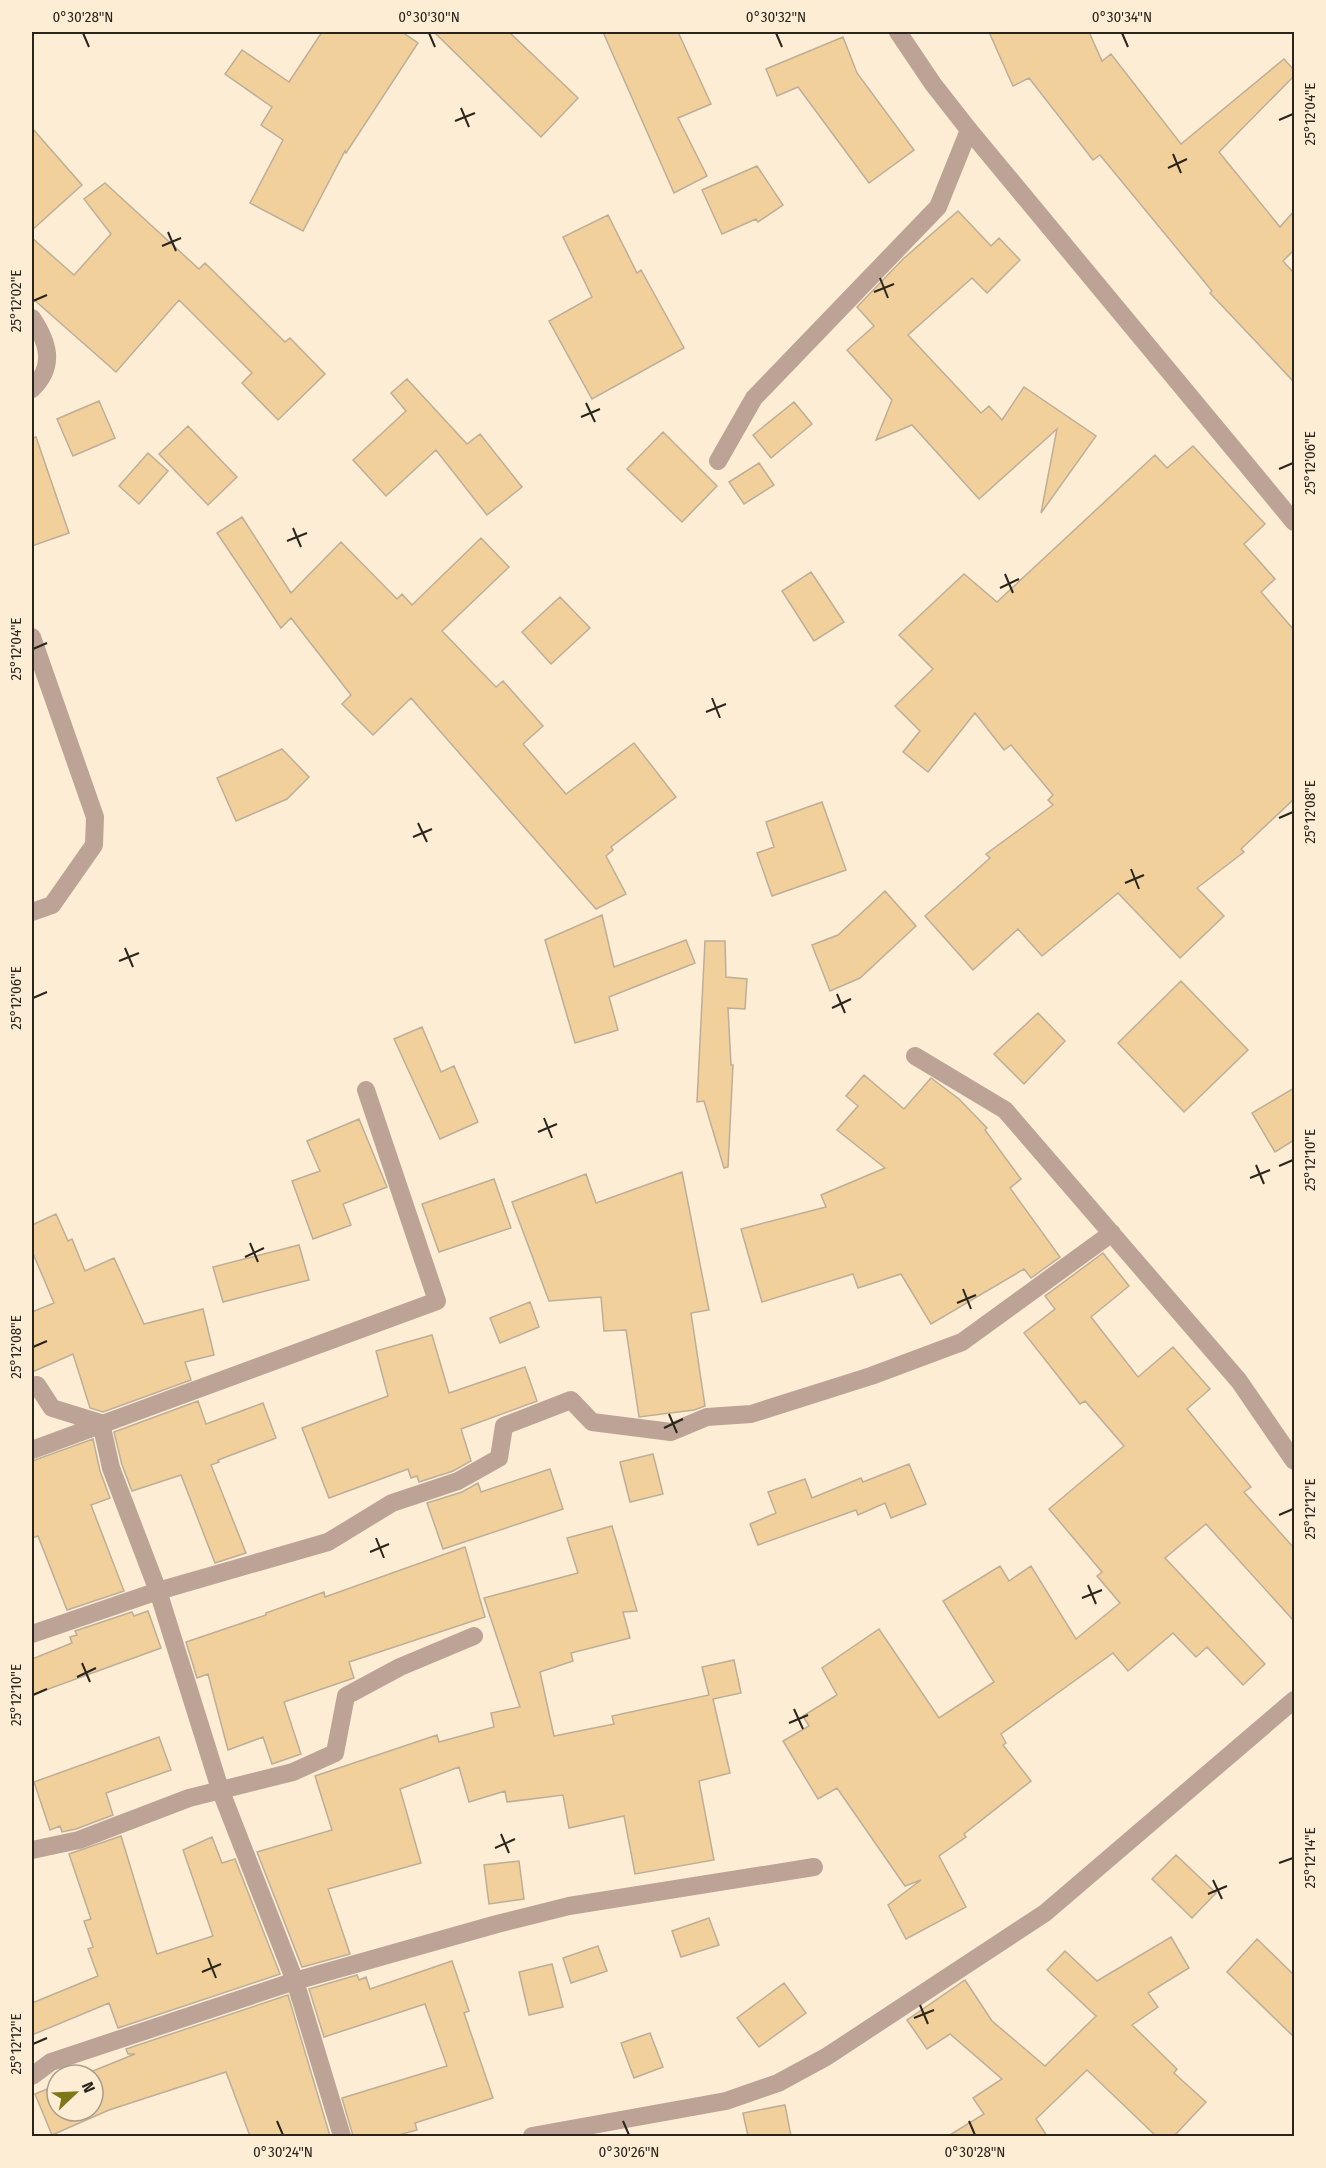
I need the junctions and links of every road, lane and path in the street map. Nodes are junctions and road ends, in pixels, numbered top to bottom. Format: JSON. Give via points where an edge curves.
{"nodes":[{"id":1,"x":898,"y":32,"type":"edge"},
{"id":2,"x":969,"y":130,"type":"junction"},
{"id":3,"x":32,"y":318,"type":"edge"},
{"id":4,"x":32,"y":389,"type":"edge"},
{"id":5,"x":718,"y":460,"type":"dead end"},
{"id":6,"x":1294,"y":522,"type":"edge"},
{"id":7,"x":32,"y":637,"type":"edge"},
{"id":8,"x":32,"y":912,"type":"edge"},
{"id":9,"x":915,"y":1056,"type":"dead end"},
{"id":10,"x":366,"y":1090,"type":"dead end"},
{"id":11,"x":1112,"y":1233,"type":"junction"},
{"id":12,"x":37,"y":1385,"type":"dead end"},
{"id":13,"x":101,"y":1423,"type":"junction"},
{"id":14,"x":32,"y":1450,"type":"edge"},
{"id":15,"x":1294,"y":1461,"type":"edge"},
{"id":16,"x":158,"y":1591,"type":"junction"},
{"id":17,"x":32,"y":1634,"type":"edge"},
{"id":18,"x":474,"y":1636,"type":"dead end"},
{"id":19,"x":1294,"y":1700,"type":"edge"},
{"id":20,"x":220,"y":1789,"type":"junction"},
{"id":21,"x":32,"y":1850,"type":"edge"},
{"id":22,"x":814,"y":1867,"type":"dead end"},
{"id":23,"x":296,"y":1981,"type":"junction"},
{"id":24,"x":32,"y":2076,"type":"edge"},
{"id":25,"x":342,"y":2136,"type":"edge"},
{"id":26,"x":532,"y":2136,"type":"edge"}],
"edges":[{"from":1,"to":2,"type":"street"},
{"from":2,"to":5,"type":"street","via":[[938,207],[754,398]]},
{"from":2,"to":6,"type":"street"},
{"from":3,"to":4,"type":"street","via":[[45,338],[47,366]]},
{"from":7,"to":8,"type":"street","via":[[95,817],[94,845],[52,905]]},
{"from":9,"to":11,"type":"street","via":[[1005,1110]]},
{"from":10,"to":13,"type":"street","via":[[437,1300]]},
{"from":11,"to":15,"type":"street","via":[[1239,1381]]},
{"from":11,"to":16,"type":"street","via":[[962,1342],[752,1414],[707,1417],[671,1432],[592,1422],[571,1400],[504,1426],[499,1458],[458,1481],[392,1503],[328,1542]]},
{"from":12,"to":13,"type":"street","via":[[52,1408]]},
{"from":13,"to":14,"type":"street"},
{"from":13,"to":16,"type":"street","via":[[111,1468]]},
{"from":16,"to":17,"type":"street"},
{"from":16,"to":20,"type":"street"},
{"from":18,"to":20,"type":"street","via":[[400,1667],[346,1696],[334,1753],[293,1772]]},
{"from":19,"to":26,"type":"street","via":[[1045,1913],[826,2057],[778,2083],[726,2101]]},
{"from":20,"to":21,"type":"street","via":[[79,1840]]},
{"from":20,"to":23,"type":"street"},
{"from":22,"to":23,"type":"street","via":[[569,1906]]},
{"from":23,"to":24,"type":"street","via":[[51,2061]]},
{"from":23,"to":25,"type":"street"}]}
